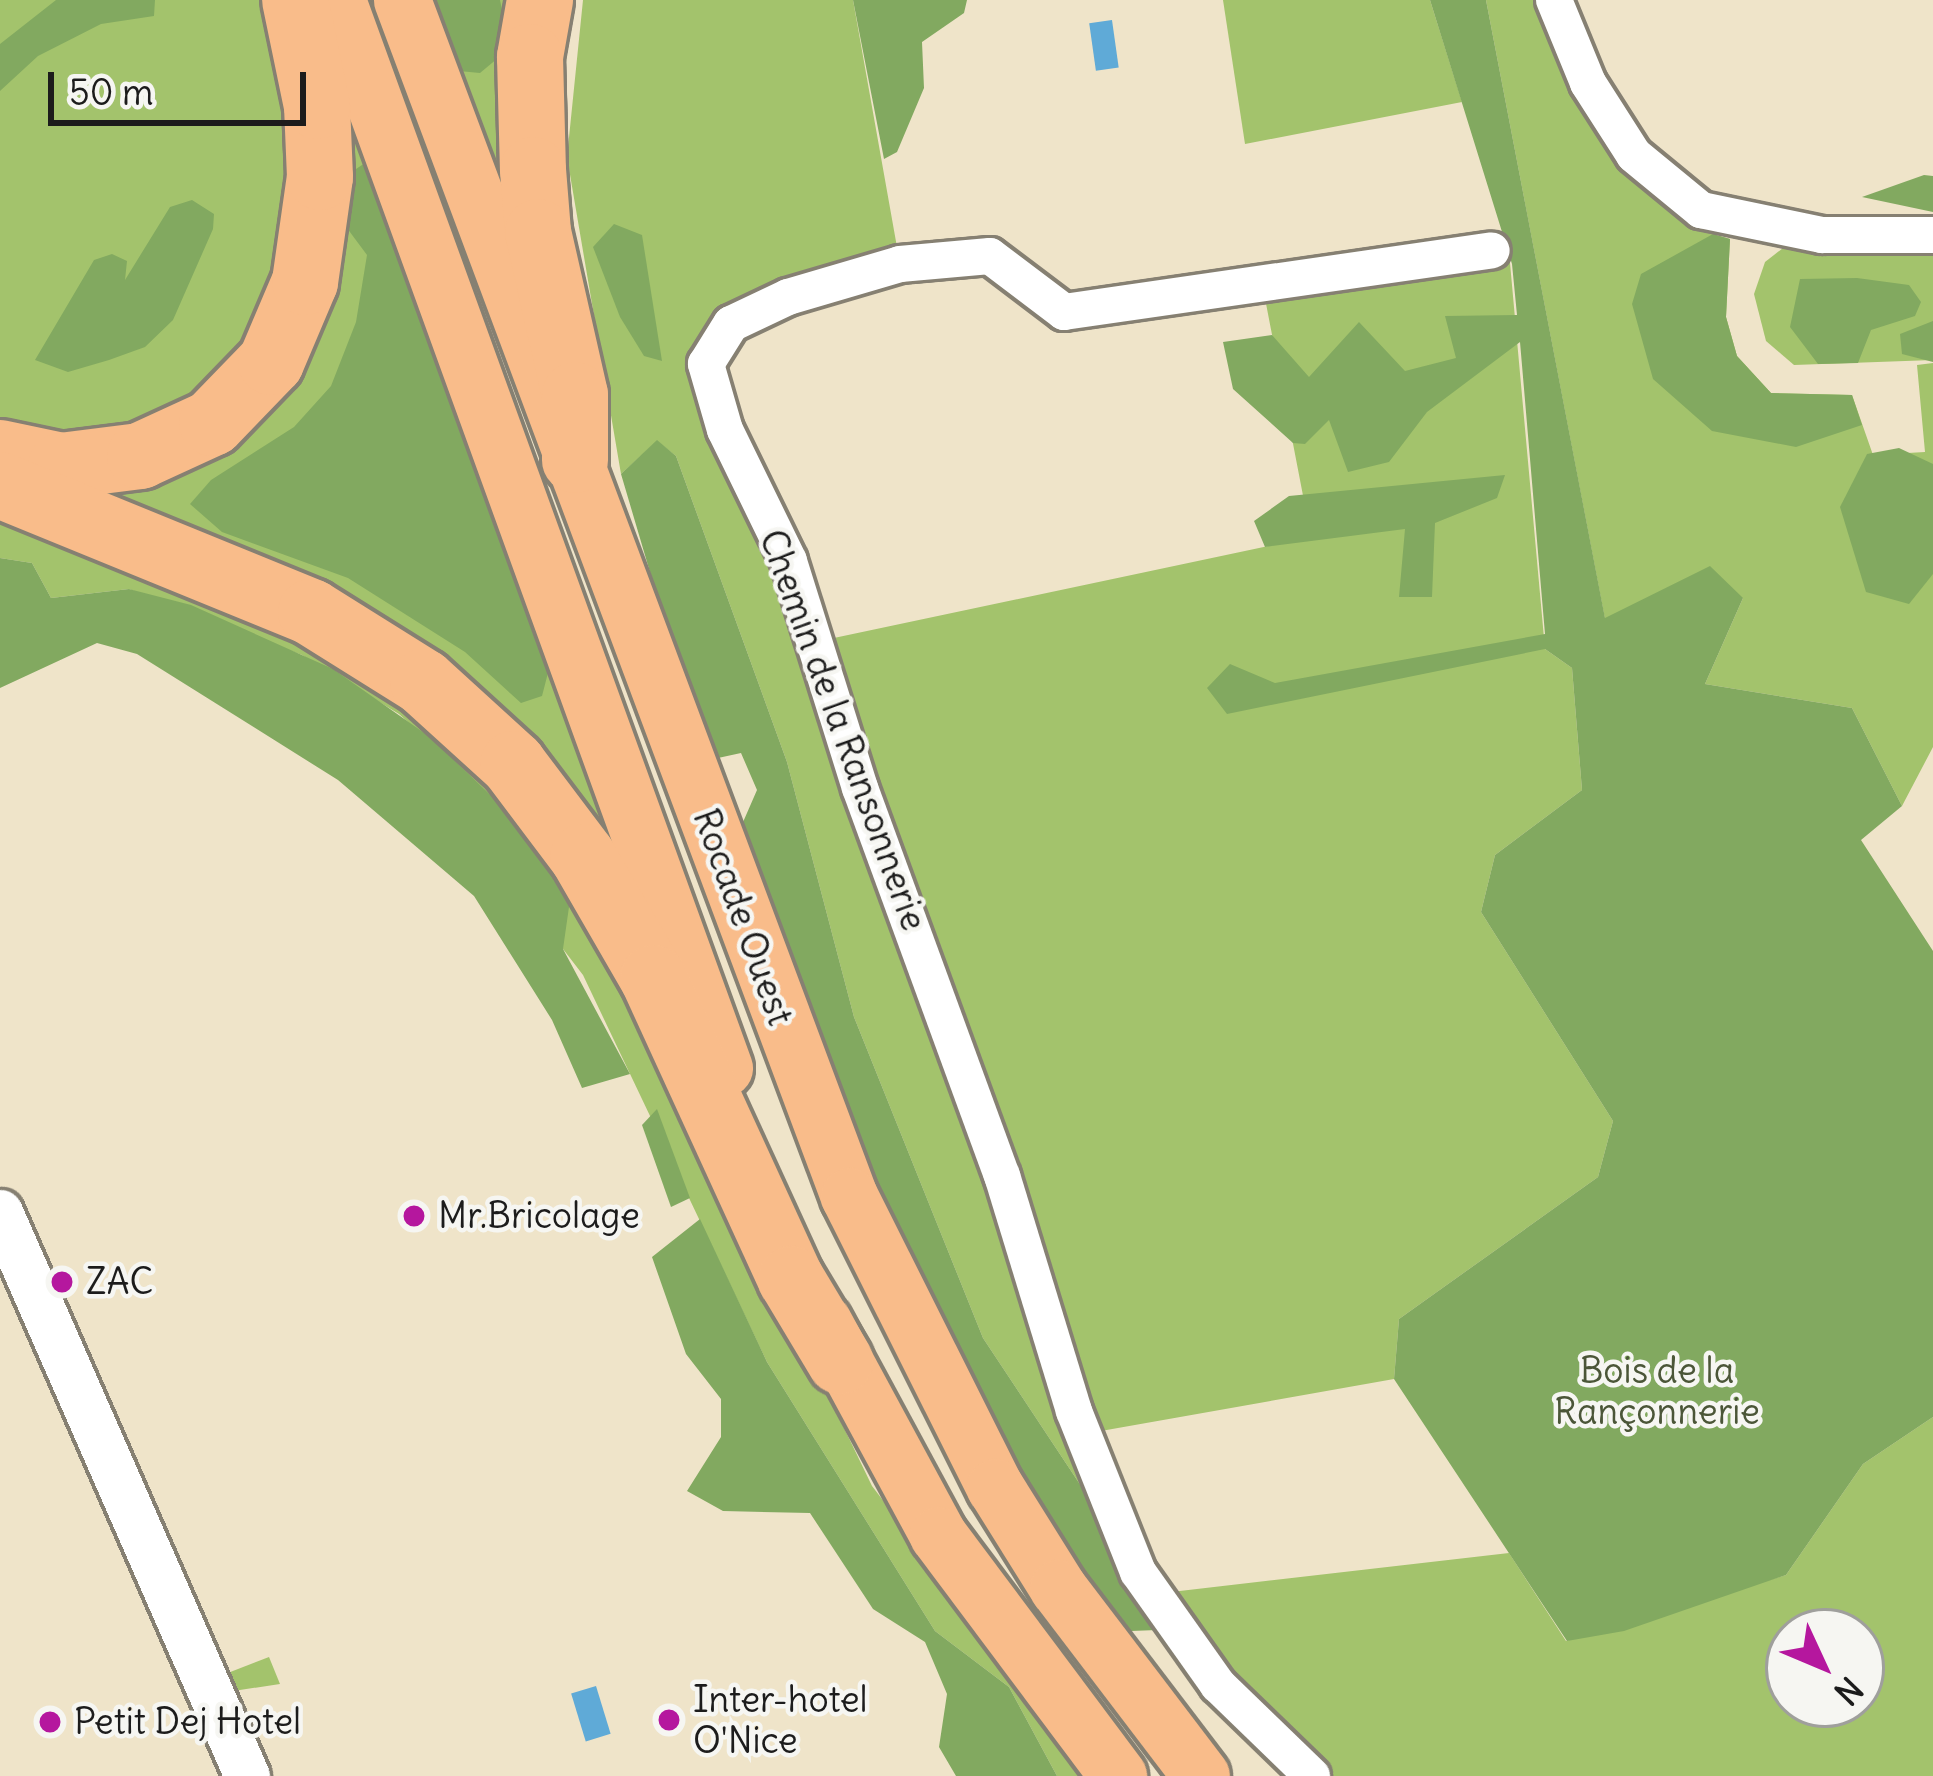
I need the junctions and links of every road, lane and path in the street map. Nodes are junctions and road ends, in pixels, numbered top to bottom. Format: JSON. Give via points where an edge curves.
{"nodes":[{"id":1,"x":402,"y":0,"type":"edge"},
{"id":2,"x":540,"y":0,"type":"edge"},
{"id":3,"x":1554,"y":0,"type":"edge"},
{"id":4,"x":312,"y":9,"type":"edge"},
{"id":5,"x":1933,"y":236,"type":"edge"},
{"id":6,"x":1492,"y":250,"type":"dead end"},
{"id":7,"x":0,"y":453,"type":"edge"},
{"id":8,"x":575,"y":460,"type":"junction"},
{"id":9,"x":0,"y":485,"type":"edge"},
{"id":10,"x":0,"y":1213,"type":"edge"},
{"id":11,"x":840,"y":1361,"type":"junction"},
{"id":12,"x":247,"y":1776,"type":"edge"},
{"id":13,"x":1118,"y":1776,"type":"edge"},
{"id":14,"x":1201,"y":1776,"type":"edge"},
{"id":15,"x":1312,"y":1776,"type":"edge"}],
"edges":[{"from":1,"to":8,"type":"main road","name":"Rocade Ouest"},
{"from":2,"to":8,"type":"highway","via":[[530,57],[533,170],[538,232],[575,395]]},
{"from":3,"to":5,"type":"street","via":[[1588,83],[1634,155],[1701,210],[1822,235]]},
{"from":4,"to":7,"type":"highway","via":[[316,232],[291,325],[272,362],[212,423],[140,456],[62,466]]},
{"from":4,"to":11,"type":"main road","name":"Rocade Ouest"},
{"from":6,"to":15,"type":"street","name":"Chemin de la Ransonnerie","via":[[1064,312],[990,256],[900,264],[788,297],[731,324],[706,364],[725,430],[789,561],[860,788],[1002,1176],[1074,1411],[1138,1572],[1218,1685]]},
{"from":8,"to":14,"type":"main road","name":"Rocade Ouest","via":[[759,964],[881,1265],[995,1487],[1058,1588]]},
{"from":9,"to":11,"type":"highway","via":[[311,613],[423,682],[513,764],[583,857],[644,961],[790,1279]]},
{"from":10,"to":12,"type":"street"},
{"from":11,"to":13,"type":"main road","name":"Rocade Ouest","via":[[938,1535]]}]}
